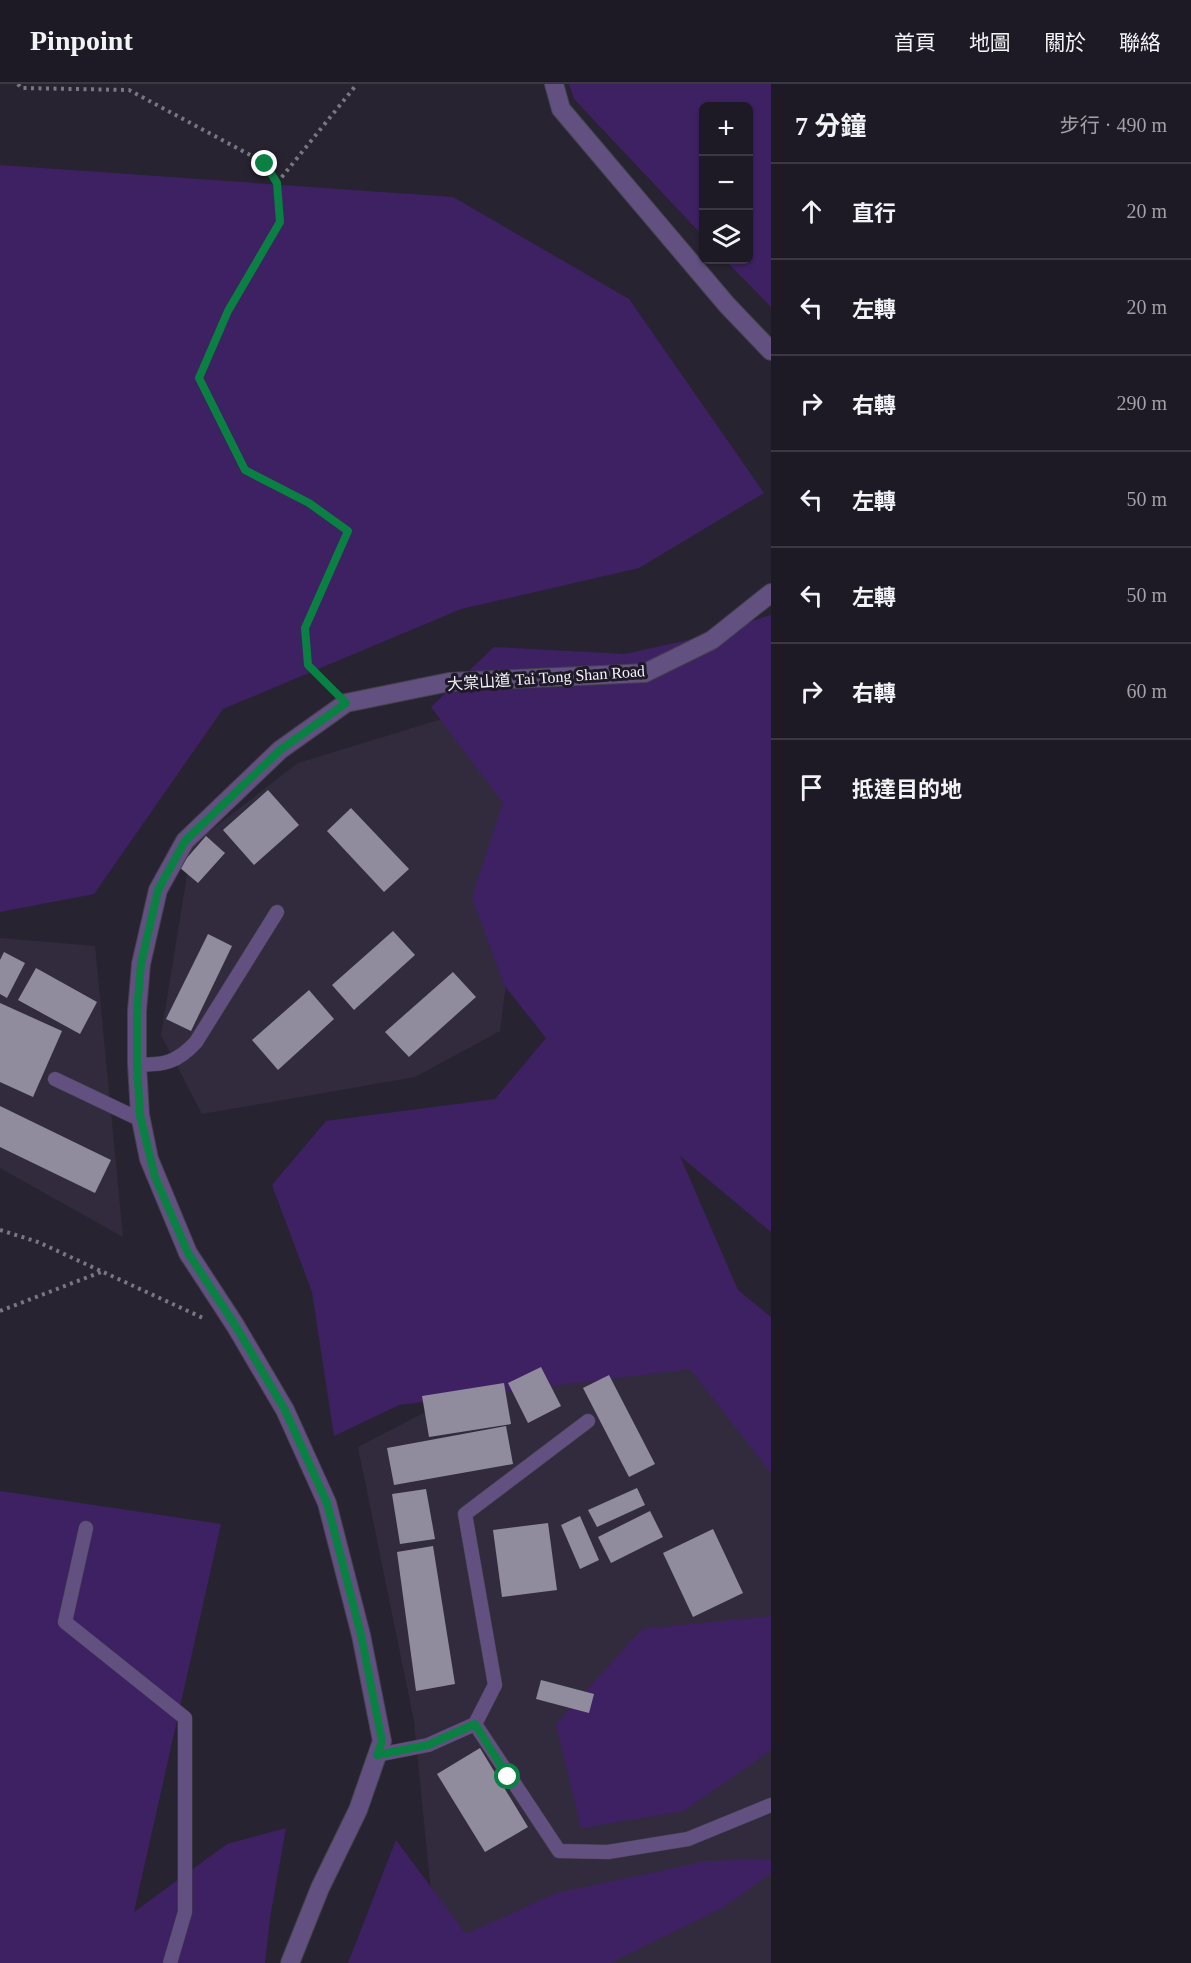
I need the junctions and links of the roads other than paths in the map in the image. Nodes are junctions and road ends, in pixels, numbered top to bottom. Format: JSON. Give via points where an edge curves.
{"nodes":[{"id":1,"x":554,"y":84,"type":"edge"},
{"id":2,"x":771,"y":351,"type":"edge"},
{"id":3,"x":771,"y":593,"type":"edge"},
{"id":4,"x":277,"y":912,"type":"dead end"},
{"id":5,"x":137,"y":1064,"type":"junction"},
{"id":6,"x":55,"y":1079,"type":"dead end"},
{"id":7,"x":141,"y":1120,"type":"junction"},
{"id":8,"x":588,"y":1421,"type":"dead end"},
{"id":9,"x":87,"y":1528,"type":"dead end"},
{"id":10,"x":475,"y":1724,"type":"junction"},
{"id":11,"x":377,"y":1755,"type":"junction"},
{"id":12,"x":771,"y":1805,"type":"edge"},
{"id":13,"x":170,"y":1963,"type":"edge"},
{"id":14,"x":290,"y":1963,"type":"edge"}],
"edges":[{"from":1,"to":2,"type":"street","via":[[561,109],[727,305]]},
{"from":3,"to":5,"type":"street","name":"大棠山道 Tai Tong Shan Road","via":[[712,640],[645,673],[449,682],[346,703],[280,750],[185,841],[158,890],[141,964]]},
{"from":4,"to":5,"type":"lane","via":[[186,1054],[154,1065]]},
{"from":5,"to":7,"type":"street","name":"大棠山道 Tai Tong Shan Road"},
{"from":6,"to":7,"type":"lane"},
{"from":7,"to":11,"type":"street","name":"大棠山道 Tai Tong Shan Road","via":[[155,1177],[188,1253],[285,1410],[327,1503],[361,1635],[382,1741]]},
{"from":8,"to":10,"type":"lane","via":[[465,1514],[495,1685]]},
{"from":9,"to":13,"type":"lane","via":[[65,1622],[185,1718],[185,1912]]},
{"from":10,"to":11,"type":"lane","via":[[428,1745]]},
{"from":10,"to":12,"type":"lane","via":[[559,1851],[608,1852],[688,1839]]},
{"from":11,"to":14,"type":"street","name":"大棠山道 Tai Tong Shan Road","via":[[358,1810],[320,1888]]}]}
